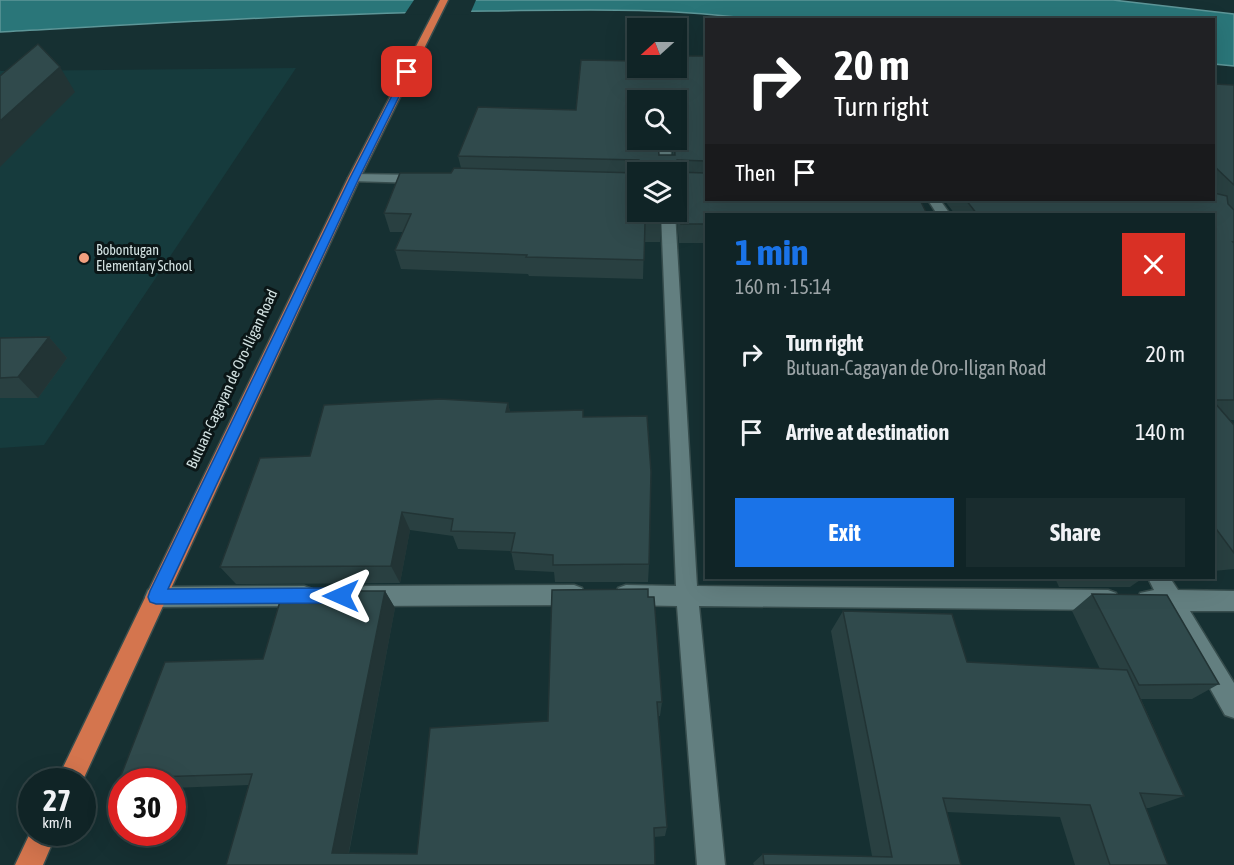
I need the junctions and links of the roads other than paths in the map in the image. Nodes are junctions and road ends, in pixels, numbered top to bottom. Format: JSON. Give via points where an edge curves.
{"nodes":[{"id":1,"x":444,"y":0,"type":"edge"},
{"id":2,"x":354,"y":178,"type":"junction"},
{"id":3,"x":437,"y":180,"type":"edge"},
{"id":4,"x":669,"y":222,"type":"edge"},
{"id":5,"x":1161,"y":579,"type":"edge"},
{"id":6,"x":687,"y":594,"type":"junction"},
{"id":7,"x":321,"y":596,"type":"edge"},
{"id":8,"x":345,"y":596,"type":"edge"},
{"id":9,"x":156,"y":597,"type":"junction"},
{"id":10,"x":1173,"y":600,"type":"junction"},
{"id":11,"x":1234,"y":601,"type":"edge"},
{"id":12,"x":1234,"y":706,"type":"edge"},
{"id":13,"x":76,"y":768,"type":"edge"},
{"id":14,"x":38,"y":846,"type":"edge"},
{"id":15,"x":29,"y":865,"type":"edge"},
{"id":16,"x":711,"y":865,"type":"edge"}],
"edges":[{"from":1,"to":2,"type":"highway","name":"Butuan-Cagayan de Oro-Iligan Road"},
{"from":2,"to":3,"type":"street"},
{"from":2,"to":9,"type":"highway","name":"Butuan-Cagayan de Oro-Iligan Road"},
{"from":4,"to":6,"type":"street"},
{"from":5,"to":10,"type":"street"},
{"from":6,"to":8,"type":"street"},
{"from":6,"to":10,"type":"street"},
{"from":6,"to":16,"type":"street"},
{"from":7,"to":9,"type":"street"},
{"from":9,"to":13,"type":"highway","name":"Butuan-Cagayan de Oro-Iligan Road"},
{"from":10,"to":11,"type":"street"},
{"from":10,"to":12,"type":"street"},
{"from":14,"to":15,"type":"highway"}]}
